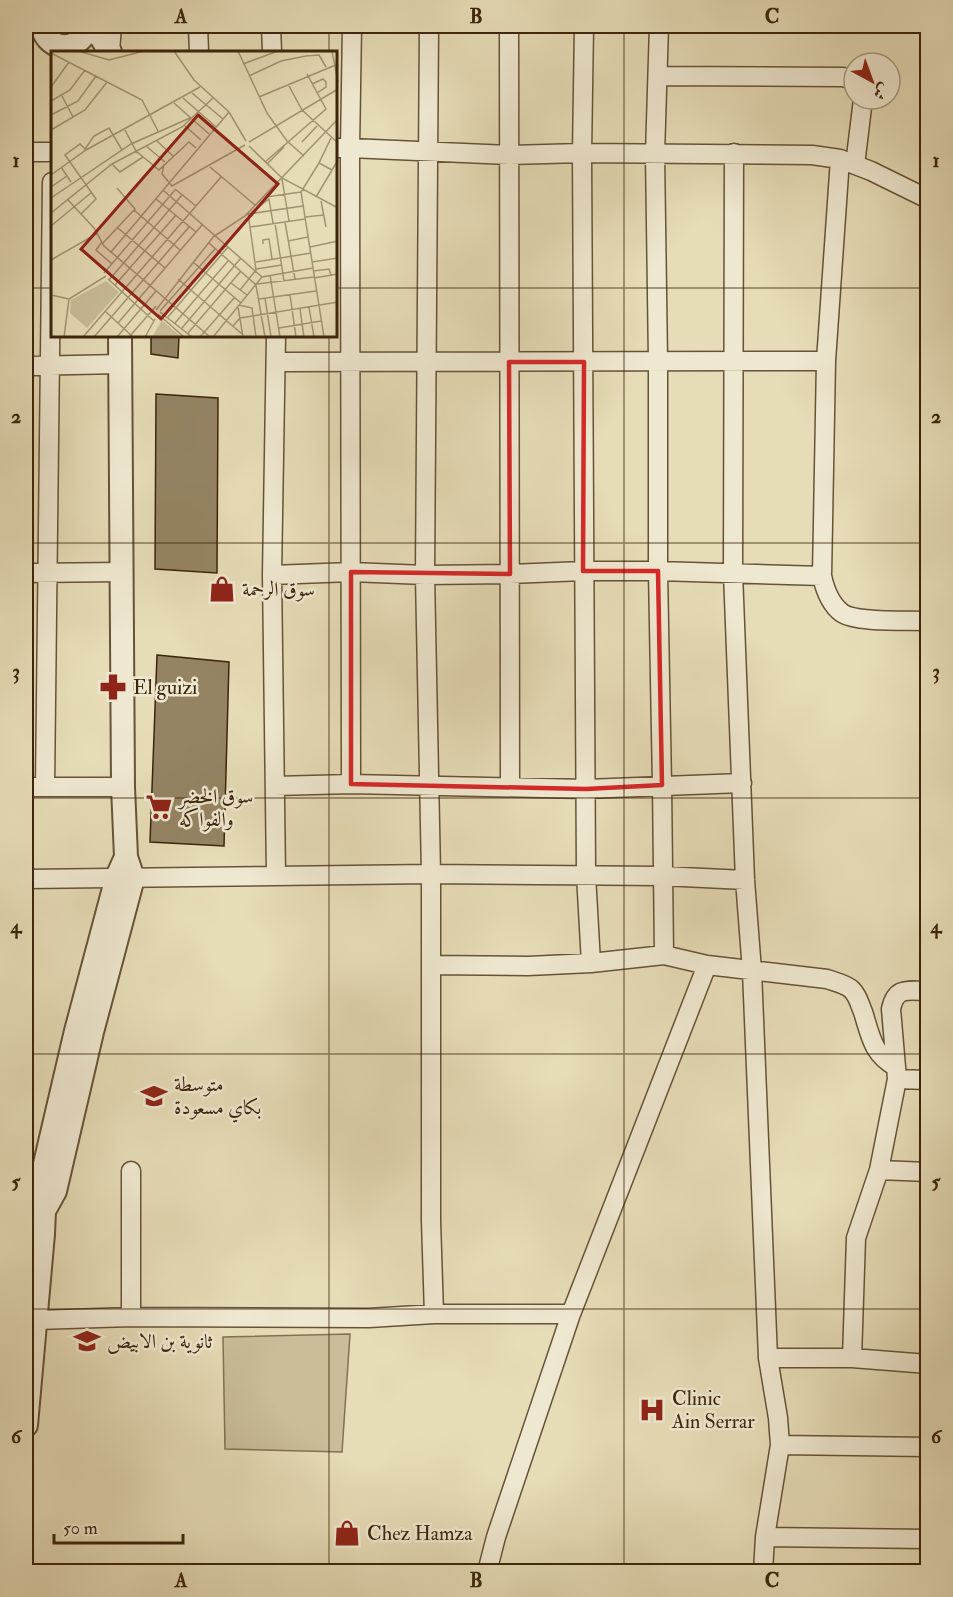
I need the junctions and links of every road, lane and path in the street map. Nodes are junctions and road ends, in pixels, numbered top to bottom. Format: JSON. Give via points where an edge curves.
{"nodes":[{"id":1,"x":87,"y":26,"type":"edge"},
{"id":2,"x":112,"y":26,"type":"edge"},
{"id":3,"x":198,"y":26,"type":"edge"},
{"id":4,"x":271,"y":26,"type":"edge"},
{"id":5,"x":352,"y":26,"type":"edge"},
{"id":6,"x":429,"y":26,"type":"edge"},
{"id":7,"x":509,"y":26,"type":"edge"},
{"id":8,"x":584,"y":26,"type":"edge"},
{"id":9,"x":659,"y":26,"type":"edge"},
{"id":10,"x":50,"y":41,"type":"edge"},
{"id":11,"x":26,"y":42,"type":"edge"},
{"id":12,"x":109,"y":51,"type":"edge"},
{"id":13,"x":110,"y":51,"type":"edge"},
{"id":14,"x":199,"y":51,"type":"edge"},
{"id":15,"x":272,"y":51,"type":"edge"},
{"id":16,"x":658,"y":76,"type":"junction"},
{"id":17,"x":842,"y":77,"type":"edge"},
{"id":18,"x":860,"y":111,"type":"edge"},
{"id":19,"x":343,"y":148,"type":"edge"},
{"id":20,"x":428,"y":151,"type":"junction"},
{"id":21,"x":26,"y":152,"type":"edge"},
{"id":22,"x":51,"y":152,"type":"edge"},
{"id":23,"x":582,"y":153,"type":"junction"},
{"id":24,"x":734,"y":153,"type":"junction"},
{"id":25,"x":655,"y":154,"type":"junction"},
{"id":26,"x":509,"y":155,"type":"junction"},
{"id":27,"x":847,"y":162,"type":"junction"},
{"id":28,"x":927,"y":199,"type":"edge"},
{"id":29,"x":51,"y":274,"type":"edge"},
{"id":30,"x":120,"y":338,"type":"edge"},
{"id":31,"x":276,"y":338,"type":"edge"},
{"id":32,"x":658,"y":361,"type":"junction"},
{"id":33,"x":734,"y":361,"type":"junction"},
{"id":34,"x":826,"y":361,"type":"junction"},
{"id":35,"x":277,"y":362,"type":"junction"},
{"id":36,"x":351,"y":362,"type":"junction"},
{"id":37,"x":427,"y":362,"type":"junction"},
{"id":38,"x":509,"y":362,"type":"junction"},
{"id":39,"x":584,"y":362,"type":"junction"},
{"id":40,"x":121,"y":364,"type":"junction"},
{"id":41,"x":26,"y":366,"type":"edge"},
{"id":42,"x":50,"y":366,"type":"junction"},
{"id":43,"x":658,"y":570,"type":"junction"},
{"id":44,"x":584,"y":571,"type":"junction"},
{"id":45,"x":48,"y":572,"type":"junction"},
{"id":46,"x":122,"y":572,"type":"junction"},
{"id":47,"x":351,"y":572,"type":"junction"},
{"id":48,"x":26,"y":573,"type":"edge"},
{"id":49,"x":733,"y":573,"type":"junction"},
{"id":50,"x":510,"y":574,"type":"junction"},
{"id":51,"x":273,"y":575,"type":"junction"},
{"id":52,"x":425,"y":575,"type":"junction"},
{"id":53,"x":822,"y":576,"type":"junction"},
{"id":54,"x":927,"y":621,"type":"edge"},
{"id":55,"x":742,"y":783,"type":"junction"},
{"id":56,"x":351,"y":784,"type":"junction"},
{"id":57,"x":429,"y":785,"type":"junction"},
{"id":58,"x":662,"y":785,"type":"junction"},
{"id":59,"x":275,"y":786,"type":"junction"},
{"id":60,"x":510,"y":786,"type":"junction"},
{"id":61,"x":26,"y":787,"type":"edge"},
{"id":62,"x":45,"y":787,"type":"junction"},
{"id":63,"x":123,"y":787,"type":"junction"},
{"id":64,"x":585,"y":789,"type":"junction"},
{"id":65,"x":125,"y":871,"type":"junction"},
{"id":66,"x":431,"y":874,"type":"junction"},
{"id":67,"x":585,"y":875,"type":"junction"},
{"id":68,"x":276,"y":876,"type":"junction"},
{"id":69,"x":662,"y":876,"type":"junction"},
{"id":70,"x":26,"y":879,"type":"edge"},
{"id":71,"x":745,"y":880,"type":"junction"},
{"id":72,"x":664,"y":955,"type":"junction"},
{"id":73,"x":591,"y":963,"type":"junction"},
{"id":74,"x":431,"y":965,"type":"junction"},
{"id":75,"x":707,"y":965,"type":"junction"},
{"id":76,"x":752,"y":971,"type":"junction"},
{"id":77,"x":927,"y":991,"type":"edge"},
{"id":78,"x":897,"y":1073,"type":"junction"},
{"id":79,"x":927,"y":1080,"type":"edge"},
{"id":80,"x":131,"y":1170,"type":"dead end"},
{"id":81,"x":879,"y":1170,"type":"junction"},
{"id":82,"x":927,"y":1172,"type":"edge"},
{"id":83,"x":33,"y":1223,"type":"edge"},
{"id":84,"x":434,"y":1314,"type":"junction"},
{"id":85,"x":572,"y":1314,"type":"junction"},
{"id":86,"x":131,"y":1317,"type":"junction"},
{"id":87,"x":36,"y":1320,"type":"junction"},
{"id":88,"x":768,"y":1358,"type":"junction"},
{"id":89,"x":852,"y":1358,"type":"junction"},
{"id":90,"x":927,"y":1364,"type":"edge"},
{"id":91,"x":26,"y":1425,"type":"edge"},
{"id":92,"x":780,"y":1445,"type":"junction"},
{"id":93,"x":927,"y":1447,"type":"edge"},
{"id":94,"x":765,"y":1537,"type":"junction"},
{"id":95,"x":927,"y":1539,"type":"edge"},
{"id":96,"x":486,"y":1572,"type":"edge"},
{"id":97,"x":763,"y":1572,"type":"edge"}],
"edges":[{"from":1,"to":10,"type":"street","via":[[78,42],[66,46]]},
{"from":1,"to":12,"type":"street","via":[[101,37]]},
{"from":2,"to":13,"type":"street"},
{"from":3,"to":14,"type":"street"},
{"from":4,"to":15,"type":"street"},
{"from":5,"to":19,"type":"street"},
{"from":6,"to":20,"type":"street"},
{"from":7,"to":26,"type":"street"},
{"from":8,"to":23,"type":"street"},
{"from":9,"to":16,"type":"street"},
{"from":10,"to":11,"type":"street"},
{"from":16,"to":17,"type":"street"},
{"from":16,"to":25,"type":"street"},
{"from":18,"to":27,"type":"street"},
{"from":19,"to":20,"type":"street"},
{"from":19,"to":36,"type":"street"},
{"from":20,"to":26,"type":"street"},
{"from":20,"to":37,"type":"street"},
{"from":21,"to":22,"type":"street"},
{"from":23,"to":25,"type":"street"},
{"from":23,"to":26,"type":"street"},
{"from":23,"to":39,"type":"street"},
{"from":24,"to":25,"type":"street"},
{"from":24,"to":27,"type":"street","via":[[812,155]]},
{"from":24,"to":33,"type":"street"},
{"from":25,"to":32,"type":"street"},
{"from":26,"to":38,"type":"street"},
{"from":27,"to":28,"type":"street"},
{"from":27,"to":34,"type":"street"},
{"from":29,"to":42,"type":"street"},
{"from":30,"to":40,"type":"street"},
{"from":31,"to":35,"type":"street"},
{"from":32,"to":33,"type":"street"},
{"from":32,"to":39,"type":"street"},
{"from":32,"to":43,"type":"street"},
{"from":33,"to":34,"type":"street"},
{"from":33,"to":49,"type":"street"},
{"from":34,"to":53,"type":"street"},
{"from":35,"to":36,"type":"street"},
{"from":35,"to":51,"type":"street"},
{"from":36,"to":37,"type":"street"},
{"from":36,"to":47,"type":"street"},
{"from":37,"to":38,"type":"street"},
{"from":37,"to":52,"type":"street"},
{"from":38,"to":39,"type":"street"},
{"from":38,"to":50,"type":"street"},
{"from":39,"to":44,"type":"street"},
{"from":40,"to":42,"type":"street"},
{"from":40,"to":46,"type":"street"},
{"from":41,"to":42,"type":"street"},
{"from":42,"to":45,"type":"street"},
{"from":43,"to":44,"type":"street"},
{"from":43,"to":49,"type":"street"},
{"from":43,"to":58,"type":"street"},
{"from":44,"to":50,"type":"street"},
{"from":44,"to":64,"type":"street"},
{"from":45,"to":46,"type":"street"},
{"from":45,"to":48,"type":"street"},
{"from":45,"to":62,"type":"street"},
{"from":46,"to":63,"type":"street"},
{"from":47,"to":51,"type":"street"},
{"from":47,"to":52,"type":"street"},
{"from":47,"to":56,"type":"street"},
{"from":49,"to":53,"type":"street"},
{"from":49,"to":55,"type":"street"},
{"from":50,"to":52,"type":"street"},
{"from":50,"to":60,"type":"street"},
{"from":51,"to":59,"type":"street"},
{"from":52,"to":57,"type":"street"},
{"from":53,"to":54,"type":"street","via":[[831,601],[843,614],[865,620]]},
{"from":55,"to":58,"type":"street"},
{"from":55,"to":71,"type":"street"},
{"from":56,"to":57,"type":"street"},
{"from":56,"to":59,"type":"street"},
{"from":57,"to":60,"type":"street"},
{"from":57,"to":66,"type":"street"},
{"from":58,"to":64,"type":"street"},
{"from":58,"to":69,"type":"street"},
{"from":59,"to":68,"type":"street"},
{"from":60,"to":64,"type":"street"},
{"from":61,"to":62,"type":"street"},
{"from":62,"to":63,"type":"street"},
{"from":63,"to":65,"type":"street"},
{"from":64,"to":67,"type":"street"},
{"from":65,"to":68,"type":"street"},
{"from":65,"to":70,"type":"street"},
{"from":65,"to":83,"type":"street","via":[[76,1031]]},
{"from":66,"to":67,"type":"street"},
{"from":66,"to":68,"type":"street"},
{"from":66,"to":74,"type":"street"},
{"from":67,"to":69,"type":"street"},
{"from":67,"to":73,"type":"street"},
{"from":69,"to":71,"type":"street"},
{"from":69,"to":72,"type":"street"},
{"from":71,"to":76,"type":"street"},
{"from":72,"to":73,"type":"street"},
{"from":72,"to":75,"type":"street"},
{"from":73,"to":74,"type":"street"},
{"from":74,"to":84,"type":"street"},
{"from":75,"to":76,"type":"street"},
{"from":75,"to":85,"type":"street"},
{"from":76,"to":78,"type":"street","via":[[826,979],[845,985],[858,1000],[878,1052]]},
{"from":76,"to":88,"type":"street"},
{"from":77,"to":78,"type":"street","via":[[906,991],[894,999],[891,1009]]},
{"from":78,"to":79,"type":"street"},
{"from":78,"to":81,"type":"street"},
{"from":80,"to":86,"type":"street"},
{"from":81,"to":82,"type":"street"},
{"from":81,"to":89,"type":"street","via":[[856,1238]]},
{"from":83,"to":87,"type":"street"},
{"from":84,"to":85,"type":"street"},
{"from":84,"to":86,"type":"street","via":[[369,1318]]},
{"from":85,"to":96,"type":"street"},
{"from":86,"to":87,"type":"street"},
{"from":87,"to":91,"type":"street"},
{"from":88,"to":89,"type":"street"},
{"from":88,"to":92,"type":"street"},
{"from":89,"to":90,"type":"street"},
{"from":92,"to":93,"type":"street"},
{"from":92,"to":94,"type":"street"},
{"from":94,"to":95,"type":"street"},
{"from":94,"to":97,"type":"street"}]}
